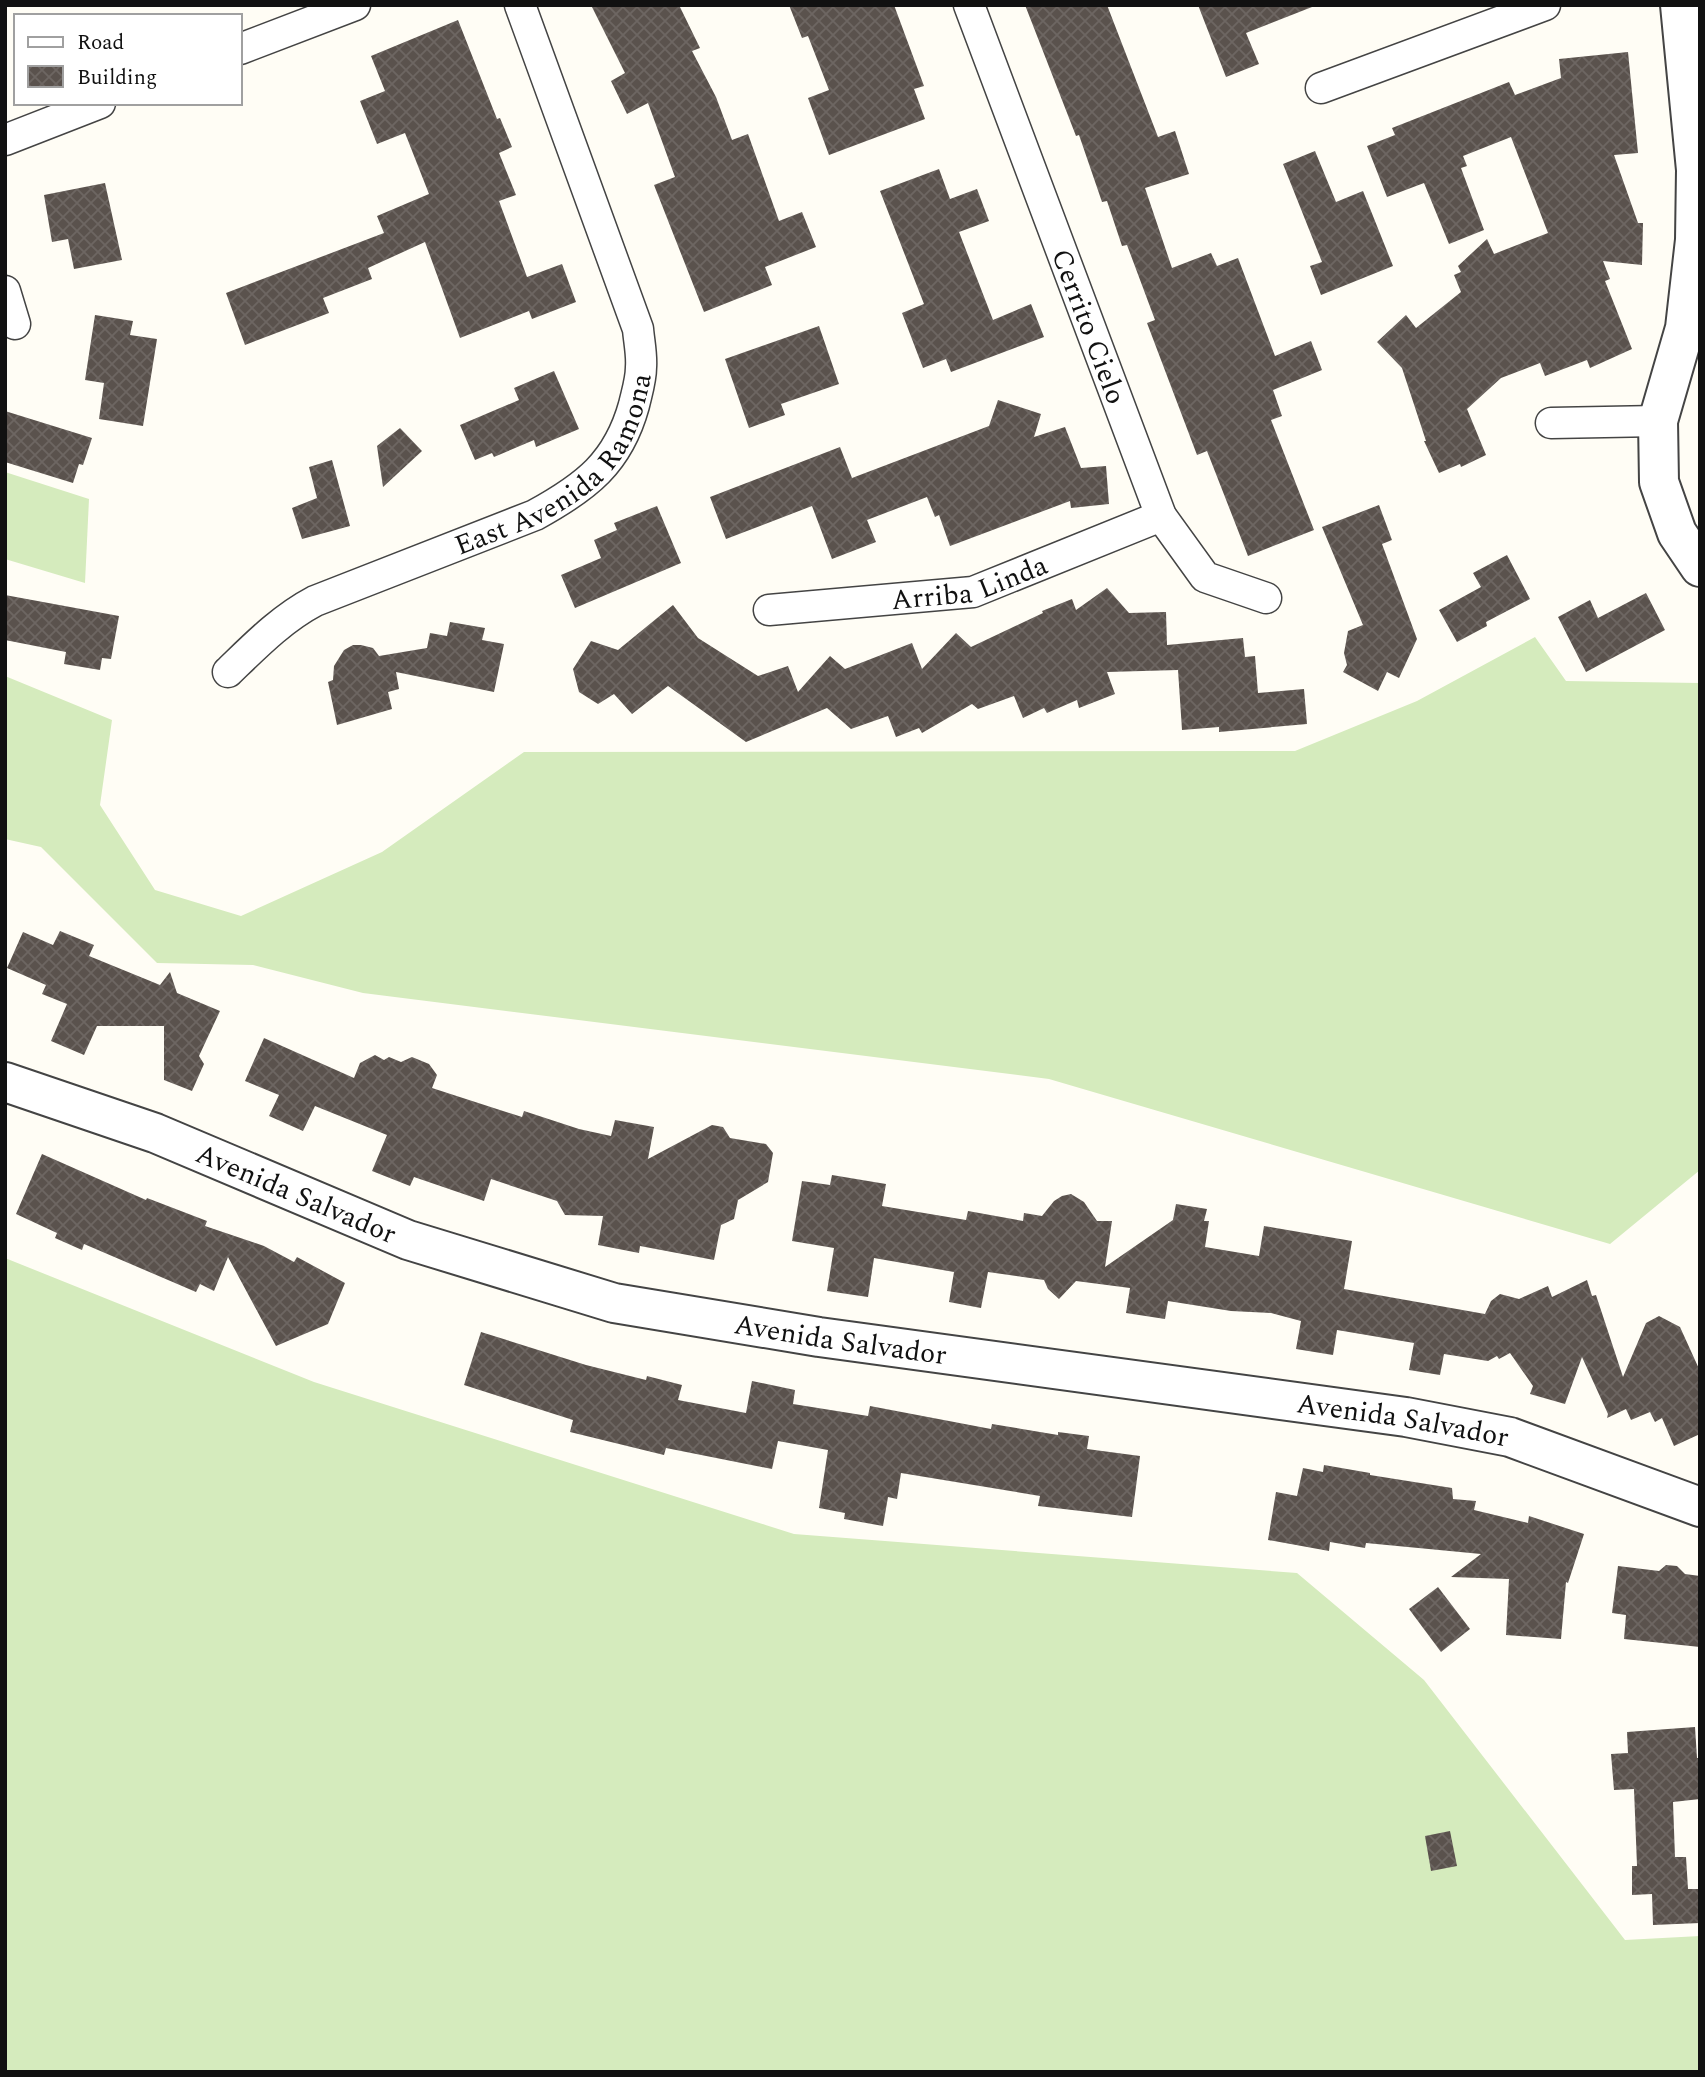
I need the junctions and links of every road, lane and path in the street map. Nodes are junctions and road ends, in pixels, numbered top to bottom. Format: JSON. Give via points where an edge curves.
{"nodes":[{"id":1,"x":355,"y":5,"type":"edge"},
{"id":2,"x":520,"y":5,"type":"edge"},
{"id":3,"x":969,"y":5,"type":"edge"},
{"id":4,"x":1545,"y":5,"type":"edge"},
{"id":5,"x":1680,"y":5,"type":"edge"},
{"id":6,"x":242,"y":48,"type":"edge"},
{"id":7,"x":1321,"y":88,"type":"dead end"},
{"id":8,"x":95,"y":105,"type":"edge"},
{"id":9,"x":5,"y":140,"type":"edge"},
{"id":10,"x":5,"y":291,"type":"edge"},
{"id":11,"x":15,"y":324,"type":"dead end"},
{"id":12,"x":1658,"y":421,"type":"junction"},
{"id":13,"x":1551,"y":423,"type":"dead end"},
{"id":14,"x":1161,"y":516,"type":"junction"},
{"id":15,"x":1700,"y":567,"type":"edge"},
{"id":16,"x":1266,"y":598,"type":"dead end"},
{"id":17,"x":769,"y":611,"type":"dead end"},
{"id":18,"x":228,"y":671,"type":"dead end"},
{"id":19,"x":5,"y":1082,"type":"edge"},
{"id":20,"x":1700,"y":1507,"type":"edge"}],
"edges":[{"from":1,"to":6,"type":"street"},
{"from":2,"to":18,"type":"street","name":"East Avenida Ramona","via":[[638,329],[642,366],[628,424],[611,458],[569,496],[535,515],[315,601],[275,627]]},
{"from":3,"to":14,"type":"street","name":"Cerrito Cielo"},
{"from":4,"to":7,"type":"street"},
{"from":5,"to":12,"type":"street","via":[[1696,170],[1695,240],[1685,328]]},
{"from":8,"to":9,"type":"street"},
{"from":10,"to":11,"type":"street"},
{"from":12,"to":13,"type":"street"},
{"from":12,"to":15,"type":"street","via":[[1659,482],[1677,533]]},
{"from":14,"to":16,"type":"street","name":"Cerrito Cielo","via":[[1205,578]]},
{"from":14,"to":17,"type":"street","name":"Arriba Linda","via":[[973,592]]},
{"from":19,"to":20,"type":"street","name":"Avenida Salvador","via":[[155,1133],[408,1240],[614,1303],[819,1337],[1406,1417],[1510,1437]]}]}
